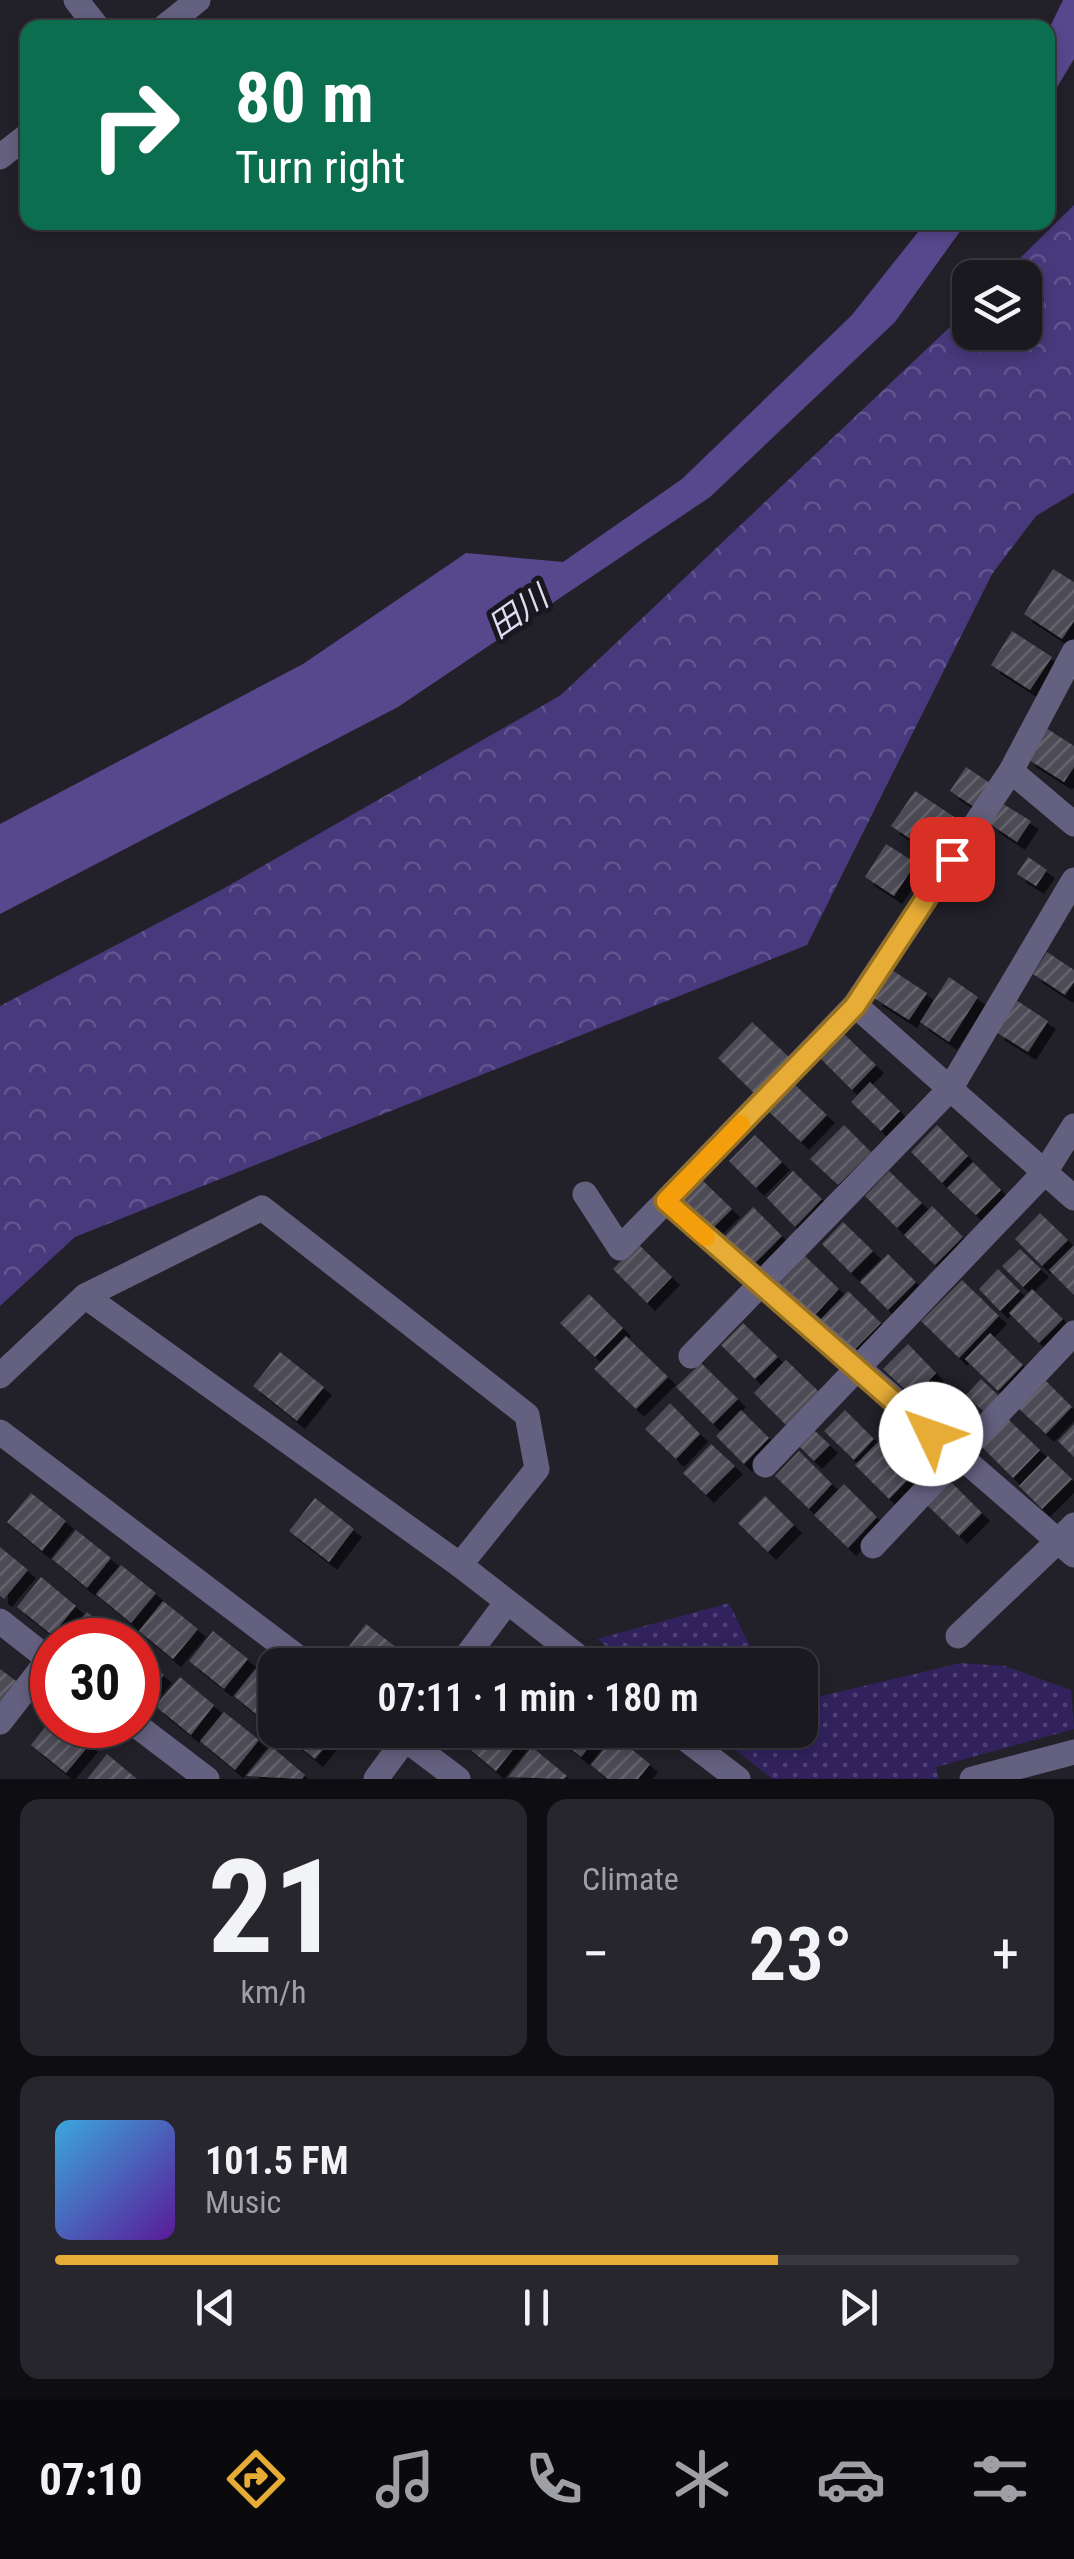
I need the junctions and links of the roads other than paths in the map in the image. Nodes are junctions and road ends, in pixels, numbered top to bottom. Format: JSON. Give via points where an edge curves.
{"nodes":[{"id":1,"x":76,"y":0,"type":"edge"},
{"id":2,"x":198,"y":0,"type":"edge"},
{"id":3,"x":92,"y":20,"type":"edge"},
{"id":4,"x":173,"y":20,"type":"edge"},
{"id":5,"x":20,"y":141,"type":"edge"},
{"id":6,"x":0,"y":157,"type":"edge"},
{"id":7,"x":1074,"y":652,"type":"edge"},
{"id":8,"x":1010,"y":771,"type":"junction"},
{"id":9,"x":1074,"y":824,"type":"edge"},
{"id":10,"x":1074,"y":880,"type":"edge"},
{"id":11,"x":855,"y":1006,"type":"junction"},
{"id":12,"x":950,"y":1089,"type":"junction"},
{"id":13,"x":1074,"y":1126,"type":"edge"},
{"id":14,"x":1045,"y":1172,"type":"junction"},
{"id":15,"x":586,"y":1194,"type":"dead end"},
{"id":16,"x":1074,"y":1198,"type":"edge"},
{"id":17,"x":666,"y":1201,"type":"junction"},
{"id":18,"x":760,"y":1284,"type":"junction"},
{"id":19,"x":85,"y":1296,"type":"junction"},
{"id":20,"x":1074,"y":1333,"type":"edge"},
{"id":21,"x":691,"y":1356,"type":"dead end"},
{"id":22,"x":859,"y":1371,"type":"junction"},
{"id":23,"x":0,"y":1376,"type":"edge"},
{"id":24,"x":0,"y":1432,"type":"edge"},
{"id":25,"x":956,"y":1455,"type":"junction"},
{"id":26,"x":766,"y":1464,"type":"dead end"},
{"id":27,"x":1068,"y":1540,"type":"edge"},
{"id":28,"x":873,"y":1546,"type":"dead end"},
{"id":29,"x":460,"y":1565,"type":"junction"},
{"id":30,"x":507,"y":1602,"type":"junction"},
{"id":31,"x":0,"y":1621,"type":"edge"},
{"id":32,"x":958,"y":1636,"type":"dead end"},
{"id":33,"x":30,"y":1644,"type":"edge"},
{"id":34,"x":286,"y":1648,"type":"edge"},
{"id":35,"x":473,"y":1648,"type":"edge"},
{"id":36,"x":568,"y":1648,"type":"edge"},
{"id":37,"x":30,"y":1686,"type":"edge"},
{"id":38,"x":0,"y":1722,"type":"edge"},
{"id":39,"x":160,"y":1743,"type":"edge"},
{"id":40,"x":395,"y":1748,"type":"edge"},
{"id":41,"x":422,"y":1748,"type":"edge"},
{"id":42,"x":698,"y":1748,"type":"edge"},
{"id":43,"x":1074,"y":1752,"type":"edge"},
{"id":44,"x":207,"y":1779,"type":"edge"},
{"id":45,"x":376,"y":1779,"type":"edge"},
{"id":46,"x":458,"y":1779,"type":"edge"},
{"id":47,"x":738,"y":1779,"type":"edge"},
{"id":48,"x":972,"y":1779,"type":"edge"}],
"edges":[{"from":1,"to":3,"type":"street"},
{"from":2,"to":4,"type":"street"},
{"from":5,"to":6,"type":"street"},
{"from":7,"to":8,"type":"street"},
{"from":8,"to":9,"type":"street"},
{"from":8,"to":11,"type":"street"},
{"from":10,"to":12,"type":"street"},
{"from":11,"to":12,"type":"street"},
{"from":11,"to":17,"type":"street"},
{"from":12,"to":14,"type":"street"},
{"from":12,"to":18,"type":"street"},
{"from":13,"to":14,"type":"street"},
{"from":14,"to":16,"type":"street"},
{"from":14,"to":22,"type":"street"},
{"from":15,"to":17,"type":"street","via":[[620,1248]]},
{"from":17,"to":18,"type":"street"},
{"from":18,"to":21,"type":"street"},
{"from":18,"to":22,"type":"street"},
{"from":19,"to":23,"type":"street"},
{"from":19,"to":29,"type":"street"},
{"from":19,"to":29,"type":"street","via":[[262,1208],[527,1414],[536,1469]]},
{"from":20,"to":25,"type":"street"},
{"from":22,"to":25,"type":"street"},
{"from":22,"to":26,"type":"street"},
{"from":24,"to":34,"type":"street"},
{"from":25,"to":27,"type":"street"},
{"from":25,"to":28,"type":"street"},
{"from":27,"to":32,"type":"street"},
{"from":29,"to":30,"type":"street"},
{"from":30,"to":35,"type":"street"},
{"from":30,"to":36,"type":"street"},
{"from":31,"to":33,"type":"street"},
{"from":37,"to":38,"type":"street"},
{"from":39,"to":44,"type":"street"},
{"from":40,"to":45,"type":"street"},
{"from":41,"to":46,"type":"street"},
{"from":42,"to":47,"type":"street"},
{"from":43,"to":48,"type":"street"}]}
